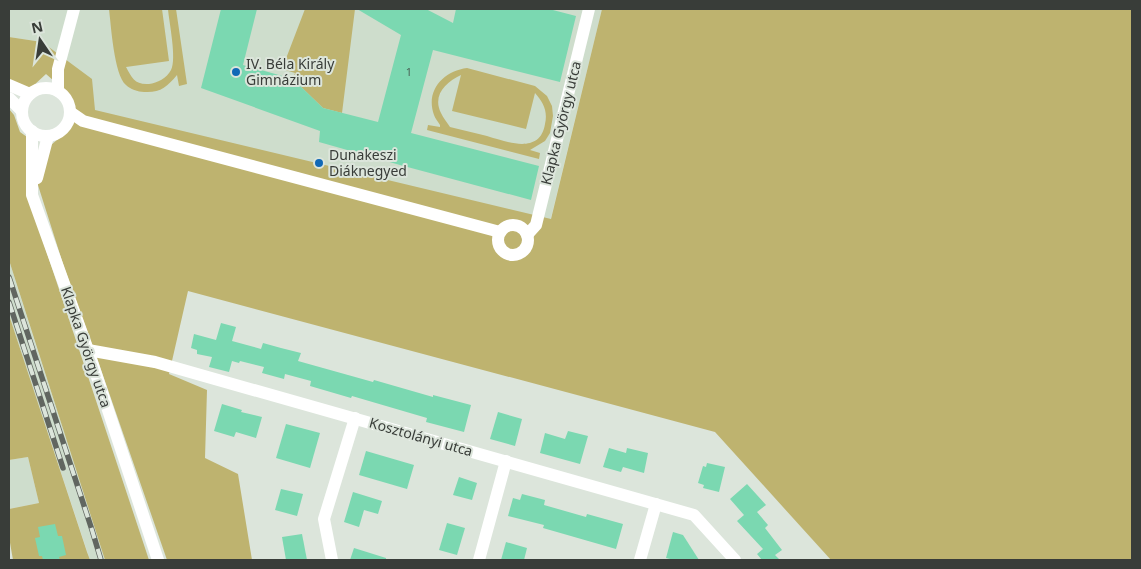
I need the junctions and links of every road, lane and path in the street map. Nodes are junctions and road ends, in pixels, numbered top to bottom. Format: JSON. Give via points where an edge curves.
{"nodes":[{"id":1,"x":74,"y":9,"type":"edge"},
{"id":2,"x":589,"y":9,"type":"edge"},
{"id":3,"x":9,"y":85,"type":"edge"},
{"id":4,"x":58,"y":91,"type":"junction"},
{"id":5,"x":30,"y":94,"type":"junction"},
{"id":6,"x":9,"y":98,"type":"edge"},
{"id":7,"x":22,"y":111,"type":"junction"},
{"id":8,"x":70,"y":112,"type":"junction"},
{"id":9,"x":83,"y":121,"type":"junction"},
{"id":10,"x":66,"y":125,"type":"junction"},
{"id":11,"x":32,"y":131,"type":"junction"},
{"id":12,"x":48,"y":136,"type":"junction"},
{"id":13,"x":32,"y":195,"type":"junction"},
{"id":14,"x":500,"y":232,"type":"junction"},
{"id":15,"x":527,"y":235,"type":"junction"},
{"id":16,"x":88,"y":350,"type":"junction"},
{"id":17,"x":355,"y":418,"type":"junction"},
{"id":18,"x":506,"y":461,"type":"junction"},
{"id":19,"x":656,"y":504,"type":"junction"},
{"id":20,"x":158,"y":560,"type":"edge"},
{"id":21,"x":332,"y":560,"type":"edge"},
{"id":22,"x":479,"y":560,"type":"edge"},
{"id":23,"x":640,"y":560,"type":"edge"},
{"id":24,"x":734,"y":560,"type":"edge"}],
"edges":[{"from":1,"to":4,"type":"street","via":[[58,69]]},
{"from":2,"to":15,"type":"street","name":"Klapka György utca","via":[[536,225]]},
{"from":3,"to":5,"type":"street"},
{"from":4,"to":5,"type":"street","via":[[42,88]]},
{"from":4,"to":8,"type":"street"},
{"from":5,"to":7,"type":"street"},
{"from":6,"to":7,"type":"street"},
{"from":7,"to":11,"type":"street","via":[[26,126]]},
{"from":8,"to":9,"type":"street"},
{"from":8,"to":10,"type":"street"},
{"from":9,"to":10,"type":"street"},
{"from":9,"to":14,"type":"street"},
{"from":10,"to":12,"type":"street"},
{"from":11,"to":12,"type":"street"},
{"from":11,"to":13,"type":"street","name":"Klapka György utca"},
{"from":12,"to":13,"type":"street"},
{"from":13,"to":16,"type":"street","name":"Klapka György utca"},
{"from":14,"to":15,"type":"street","via":[[507,226],[517,225]]},
{"from":14,"to":15,"type":"street","name":"Klapka György utca","via":[[499,247],[511,255],[525,249]]},
{"from":16,"to":17,"type":"street","name":"Kosztolányi utca","via":[[155,362]]},
{"from":16,"to":20,"type":"street","name":"Klapka György utca"},
{"from":17,"to":18,"type":"street","name":"Kosztolányi utca"},
{"from":17,"to":21,"type":"street","via":[[324,519]]},
{"from":18,"to":19,"type":"street","name":"Kosztolányi utca"},
{"from":18,"to":22,"type":"street"},
{"from":19,"to":23,"type":"street"},
{"from":19,"to":24,"type":"street","name":"Kosztolányi utca","via":[[694,515]]}]}
